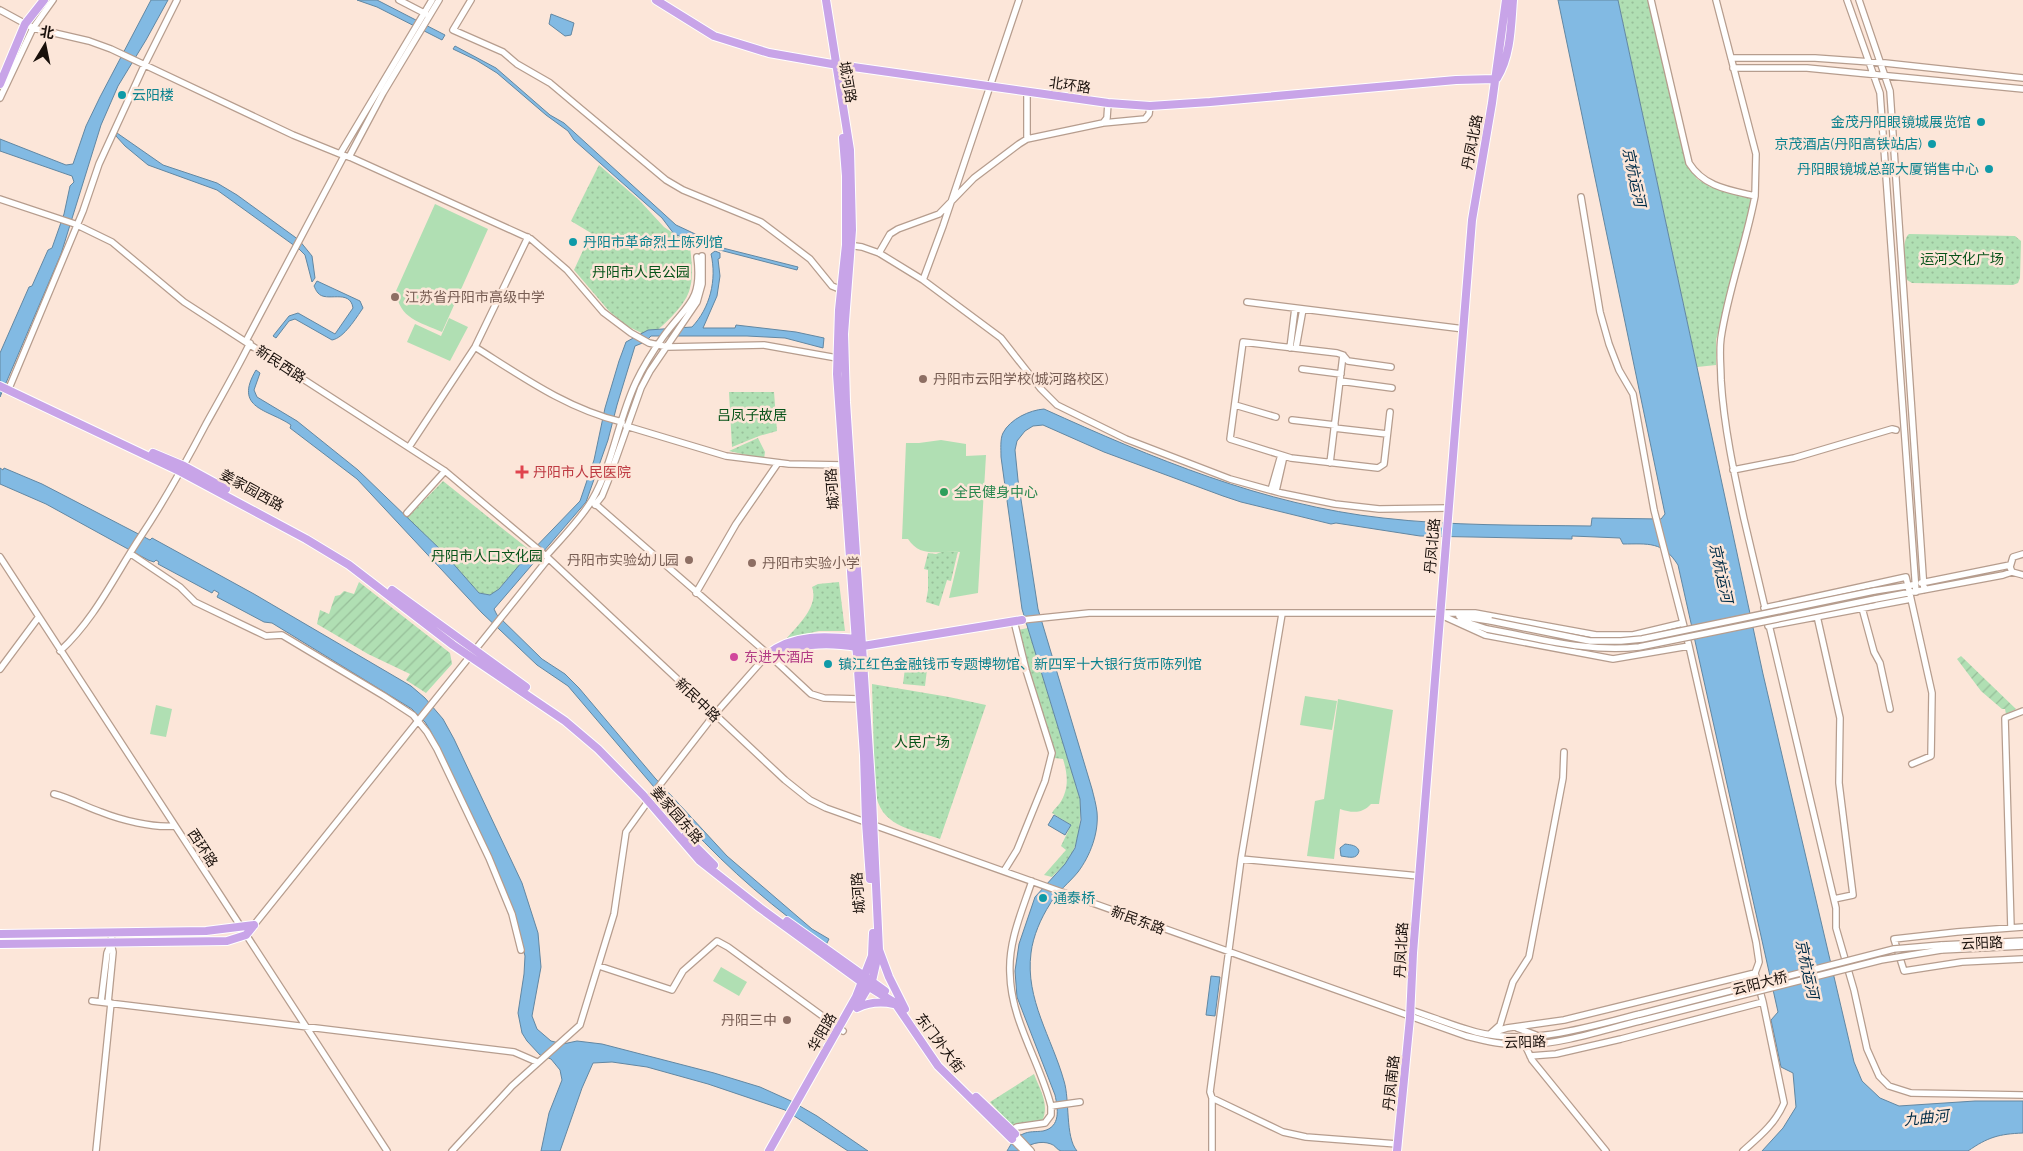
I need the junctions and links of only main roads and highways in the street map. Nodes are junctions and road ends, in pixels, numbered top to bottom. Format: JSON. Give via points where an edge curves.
{"nodes":[{"id":1,"x":44,"y":0,"type":"edge"},
{"id":2,"x":656,"y":0,"type":"edge"},
{"id":3,"x":821,"y":0,"type":"edge"},
{"id":4,"x":826,"y":0,"type":"edge"},
{"id":5,"x":1506,"y":0,"type":"edge"},
{"id":6,"x":1513,"y":0,"type":"edge"},
{"id":7,"x":834,"y":64,"type":"junction"},
{"id":8,"x":1496,"y":79,"type":"junction"},
{"id":9,"x":0,"y":84,"type":"edge"},
{"id":10,"x":849,"y":245,"type":"junction"},
{"id":11,"x":4,"y":385,"type":"edge"},
{"id":12,"x":1018,"y":620,"type":"road end"},
{"id":13,"x":859,"y":644,"type":"junction"},
{"id":14,"x":471,"y":654,"type":"joint"},
{"id":15,"x":771,"y":656,"type":"road end"},
{"id":16,"x":869,"y":823,"type":"junction"},
{"id":17,"x":254,"y":925,"type":"road end"},
{"id":18,"x":243,"y":931,"type":"junction"},
{"id":19,"x":0,"y":934,"type":"edge"},
{"id":20,"x":0,"y":944,"type":"edge"},
{"id":21,"x":879,"y":950,"type":"junction"},
{"id":22,"x":867,"y":982,"type":"junction"},
{"id":23,"x":898,"y":994,"type":"joint"},
{"id":24,"x":899,"y":1005,"type":"junction"},
{"id":25,"x":855,"y":1009,"type":"junction"},
{"id":26,"x":1410,"y":1014,"type":"joint"},
{"id":27,"x":841,"y":1030,"type":"junction"},
{"id":28,"x":789,"y":1119,"type":"junction"},
{"id":29,"x":1011,"y":1134,"type":"road end"},
{"id":30,"x":1397,"y":1148,"type":"edge"},
{"id":31,"x":769,"y":1151,"type":"edge"},
{"id":32,"x":774,"y":1151,"type":"edge"}],
"edges":[{"from":1,"to":9,"type":"main road"},
{"from":2,"to":7,"type":"main road","name":"北环路","via":[[714,36],[769,53]]},
{"from":3,"to":7,"type":"main road","name":"城河路"},
{"from":4,"to":7,"type":"main road","name":"城河路"},
{"from":5,"to":8,"type":"main road"},
{"from":6,"to":8,"type":"main road","via":[[1503,67]]},
{"from":7,"to":8,"type":"main road","name":"北环路","via":[[1108,103],[1150,106]]},
{"from":7,"to":10,"type":"main road","name":"城河路","via":[[843,127]]},
{"from":8,"to":26,"type":"main road","name":"丹凤北路","via":[[1472,220]]},
{"from":10,"to":13,"type":"main road","name":"城河路","via":[[844,334]]},
{"from":10,"to":13,"type":"main road","name":"城河路","via":[[839,310],[837,358]]},
{"from":11,"to":14,"type":"main road","name":"姜家园西路","via":[[183,469],[359,566]]},
{"from":12,"to":13,"type":"main road"},
{"from":13,"to":15,"type":"main road","via":[[821,636],[805,638],[786,643]]},
{"from":13,"to":16,"type":"main road","name":"城河路"},
{"from":13,"to":16,"type":"main road","name":"城河路"},
{"from":14,"to":22,"type":"main road","name":"姜家园东路","via":[[577,725],[651,796],[699,860],[760,908]]},
{"from":16,"to":21,"type":"main road","name":"城河路"},
{"from":16,"to":22,"type":"main road","name":"城河路","via":[[874,940]]},
{"from":17,"to":18,"type":"main road"},
{"from":18,"to":19,"type":"main road"},
{"from":18,"to":20,"type":"main road","via":[[227,940]]},
{"from":21,"to":22,"type":"main road","name":"城河路"},
{"from":21,"to":23,"type":"main road","name":"城河路"},
{"from":22,"to":24,"type":"main road","name":"东门外大街"},
{"from":22,"to":25,"type":"main road","name":"华阳路"},
{"from":22,"to":27,"type":"main road","name":"华阳路"},
{"from":23,"to":24,"type":"main road","name":"东门外大街"},
{"from":24,"to":25,"type":"main road","via":[[866,1003]]},
{"from":24,"to":29,"type":"main road","name":"东门外大街","via":[[938,1066]]},
{"from":25,"to":27,"type":"main road","name":"华阳路"},
{"from":26,"to":30,"type":"main road","name":"丹凤南路"},
{"from":27,"to":28,"type":"main road","name":"华阳路"},
{"from":28,"to":31,"type":"main road"},
{"from":28,"to":32,"type":"main road"}]}
